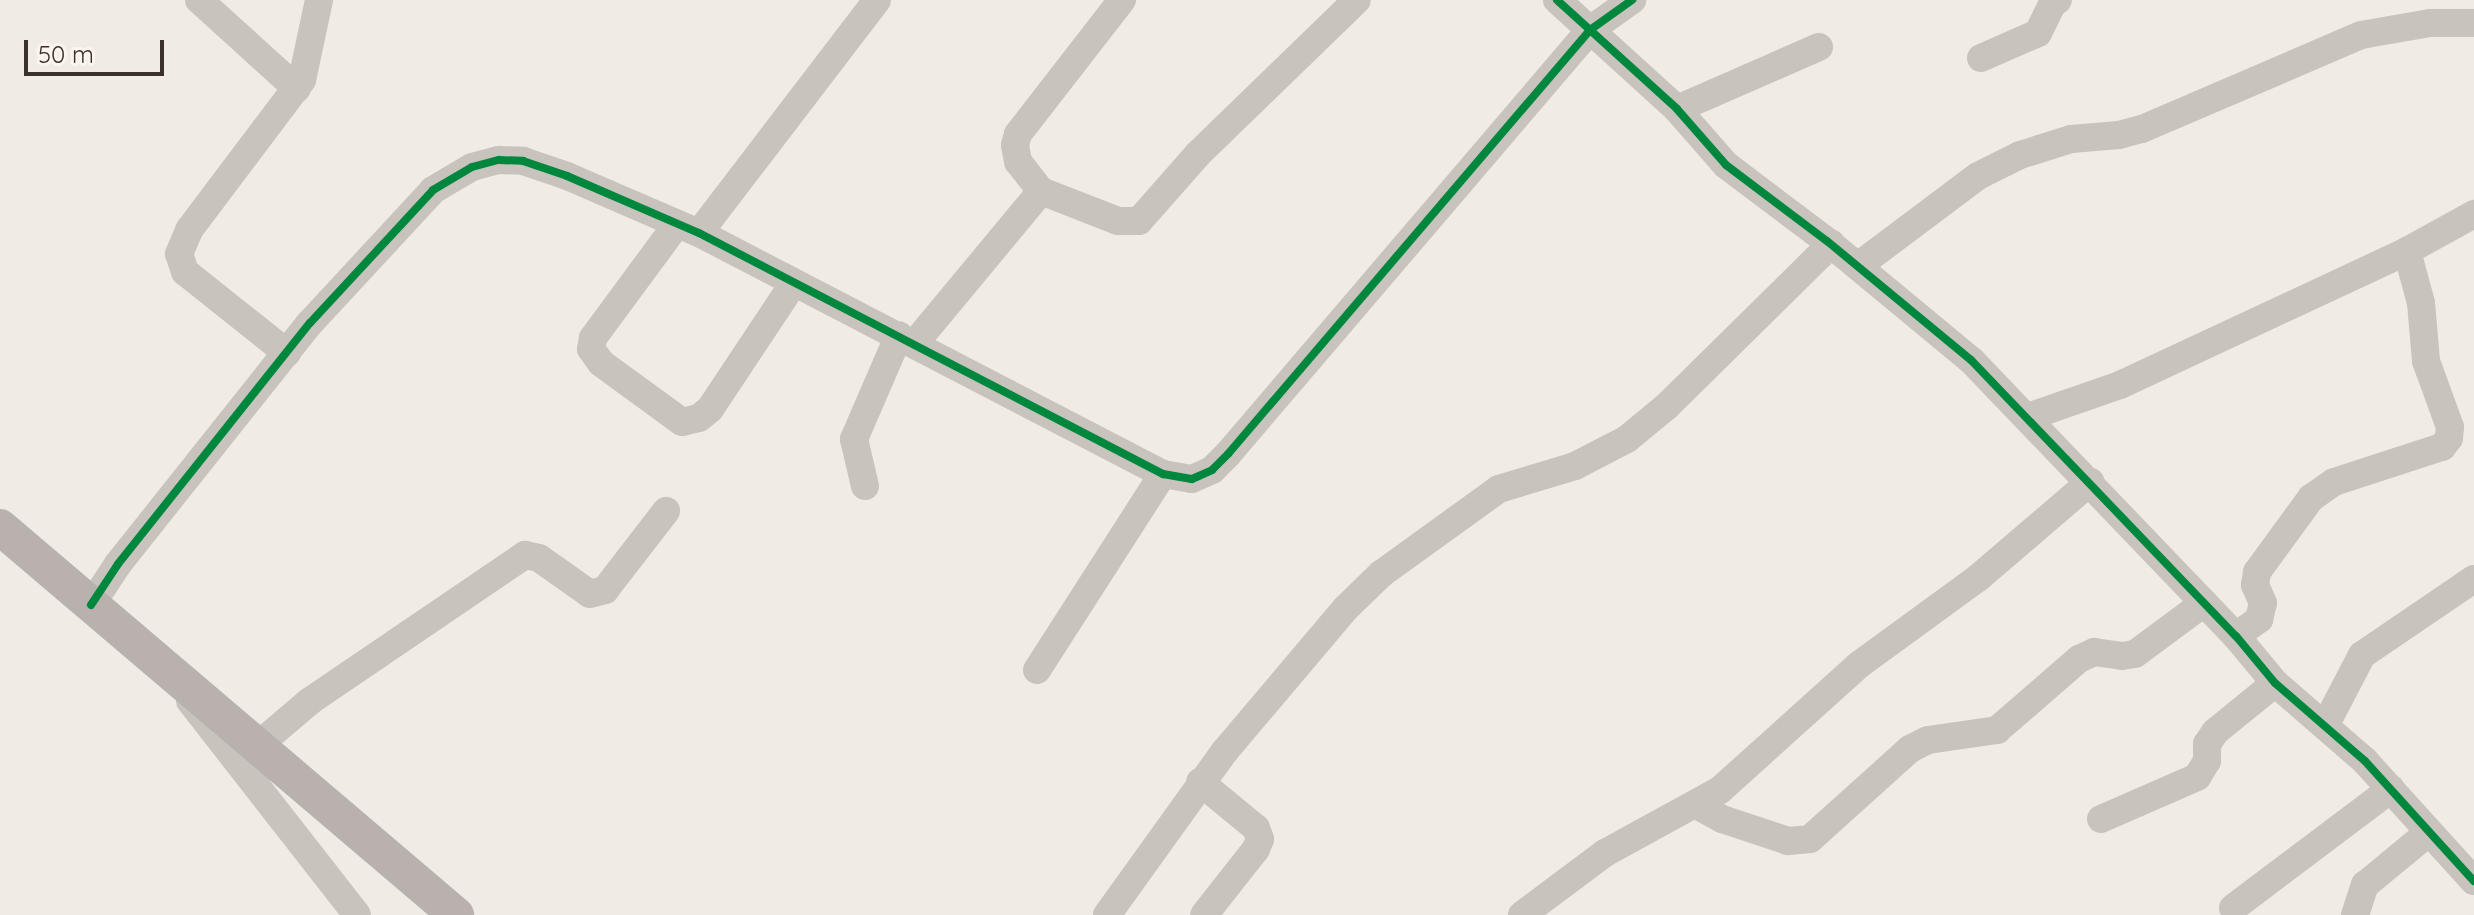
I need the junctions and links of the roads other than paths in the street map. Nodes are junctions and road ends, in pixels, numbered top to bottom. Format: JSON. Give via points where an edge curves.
{"nodes":[{"id":1,"x":199,"y":0,"type":"edge"},
{"id":2,"x":319,"y":0,"type":"edge"},
{"id":3,"x":877,"y":0,"type":"edge"},
{"id":4,"x":1122,"y":0,"type":"edge"},
{"id":5,"x":1357,"y":0,"type":"edge"},
{"id":6,"x":1557,"y":0,"type":"edge"},
{"id":7,"x":1632,"y":0,"type":"edge"},
{"id":8,"x":2058,"y":0,"type":"edge"},
{"id":9,"x":2474,"y":23,"type":"edge"},
{"id":10,"x":1590,"y":30,"type":"junction"},
{"id":11,"x":1819,"y":47,"type":"dead end"},
{"id":12,"x":1981,"y":58,"type":"dead end"},
{"id":13,"x":297,"y":89,"type":"junction"},
{"id":14,"x":1677,"y":109,"type":"junction"},
{"id":15,"x":1041,"y":191,"type":"junction"},
{"id":16,"x":2474,"y":214,"type":"edge"},
{"id":17,"x":688,"y":228,"type":"junction"},
{"id":18,"x":1831,"y":244,"type":"junction"},
{"id":19,"x":2407,"y":251,"type":"junction"},
{"id":20,"x":1858,"y":266,"type":"junction"},
{"id":21,"x":793,"y":284,"type":"junction"},
{"id":22,"x":907,"y":339,"type":"junction"},
{"id":23,"x":287,"y":353,"type":"junction"},
{"id":24,"x":2028,"y":417,"type":"junction"},
{"id":25,"x":1163,"y":474,"type":"junction"},
{"id":26,"x":2090,"y":482,"type":"junction"},
{"id":27,"x":865,"y":486,"type":"dead end"},
{"id":28,"x":666,"y":511,"type":"dead end"},
{"id":29,"x":0,"y":527,"type":"edge"},
{"id":30,"x":2474,"y":579,"type":"edge"},
{"id":31,"x":2204,"y":603,"type":"junction"},
{"id":32,"x":91,"y":605,"type":"junction"},
{"id":33,"x":2236,"y":636,"type":"junction"},
{"id":34,"x":164,"y":665,"type":"junction"},
{"id":35,"x":1037,"y":670,"type":"dead end"},
{"id":36,"x":2275,"y":683,"type":"junction"},
{"id":37,"x":2325,"y":726,"type":"junction"},
{"id":38,"x":256,"y":747,"type":"junction"},
{"id":39,"x":1200,"y":782,"type":"junction"},
{"id":40,"x":2391,"y":789,"type":"junction"},
{"id":41,"x":1696,"y":805,"type":"junction"},
{"id":42,"x":2101,"y":819,"type":"dead end"},
{"id":43,"x":2429,"y":832,"type":"junction"},
{"id":44,"x":2474,"y":881,"type":"edge"},
{"id":45,"x":2233,"y":908,"type":"dead end"},
{"id":46,"x":357,"y":915,"type":"edge"},
{"id":47,"x":456,"y":915,"type":"edge"},
{"id":48,"x":1107,"y":915,"type":"edge"},
{"id":49,"x":1204,"y":915,"type":"edge"},
{"id":50,"x":1522,"y":915,"type":"edge"},
{"id":51,"x":2355,"y":915,"type":"edge"}],
"edges":[{"from":1,"to":13,"type":"street"},
{"from":2,"to":13,"type":"street"},
{"from":3,"to":17,"type":"street"},
{"from":4,"to":15,"type":"street","via":[[1018,134],[1018,162]]},
{"from":5,"to":15,"type":"street","via":[[1198,154],[1139,221],[1118,221]]},
{"from":6,"to":10,"type":"street"},
{"from":7,"to":10,"type":"street"},
{"from":8,"to":12,"type":"street","via":[[2038,33]]},
{"from":9,"to":20,"type":"street","via":[[2430,23],[2361,35],[2142,129],[2071,139],[2020,155],[1978,176]]},
{"from":10,"to":14,"type":"street"},
{"from":10,"to":25,"type":"street","via":[[1228,454],[1212,470],[1192,479]]},
{"from":11,"to":14,"type":"street"},
{"from":13,"to":23,"type":"street","via":[[189,230],[179,254],[185,272]]},
{"from":14,"to":18,"type":"street","via":[[1726,165]]},
{"from":15,"to":22,"type":"street"},
{"from":16,"to":19,"type":"street"},
{"from":17,"to":21,"type":"street"},
{"from":17,"to":21,"type":"street","via":[[593,338],[591,349],[601,363],[682,422],[710,409]]},
{"from":17,"to":23,"type":"street","via":[[523,161],[472,167],[433,190]]},
{"from":18,"to":20,"type":"street"},
{"from":18,"to":39,"type":"street","via":[[1627,439],[1575,466],[1499,489],[1381,574],[1346,608]]},
{"from":19,"to":24,"type":"street","via":[[2120,385]]},
{"from":19,"to":33,"type":"street","via":[[2421,303],[2426,361],[2450,427],[2449,438],[2442,447],[2334,482],[2311,498],[2257,572],[2255,585],[2263,603],[2259,619]]},
{"from":20,"to":24,"type":"street","via":[[1971,360]]},
{"from":21,"to":22,"type":"street"},
{"from":22,"to":25,"type":"street"},
{"from":22,"to":27,"type":"street","via":[[854,439]]},
{"from":23,"to":32,"type":"street"},
{"from":24,"to":26,"type":"street"},
{"from":25,"to":35,"type":"street"},
{"from":26,"to":31,"type":"street"},
{"from":26,"to":41,"type":"street","via":[[1985,573],[1860,664],[1720,790]]},
{"from":28,"to":38,"type":"street","via":[[611,586],[590,594],[539,558],[525,555],[310,701]]},
{"from":29,"to":32,"type":"main road"},
{"from":30,"to":37,"type":"street","via":[[2362,655]]},
{"from":31,"to":33,"type":"street"},
{"from":31,"to":41,"type":"street","via":[[2135,654],[2094,652],[2079,659],[1997,730],[1928,740],[1910,749],[1810,839],[1788,841]]},
{"from":32,"to":34,"type":"main road"},
{"from":33,"to":36,"type":"street"},
{"from":34,"to":38,"type":"main road"},
{"from":34,"to":46,"type":"street"},
{"from":36,"to":37,"type":"street"},
{"from":36,"to":42,"type":"street","via":[[2215,732],[2197,777]]},
{"from":37,"to":40,"type":"street"},
{"from":38,"to":47,"type":"main road"},
{"from":39,"to":48,"type":"street"},
{"from":39,"to":49,"type":"street","via":[[1256,828],[1260,839]]},
{"from":40,"to":43,"type":"street"},
{"from":40,"to":45,"type":"street"},
{"from":41,"to":50,"type":"street","via":[[1605,853]]},
{"from":43,"to":44,"type":"street"},
{"from":43,"to":51,"type":"street","via":[[2365,885]]}]}
